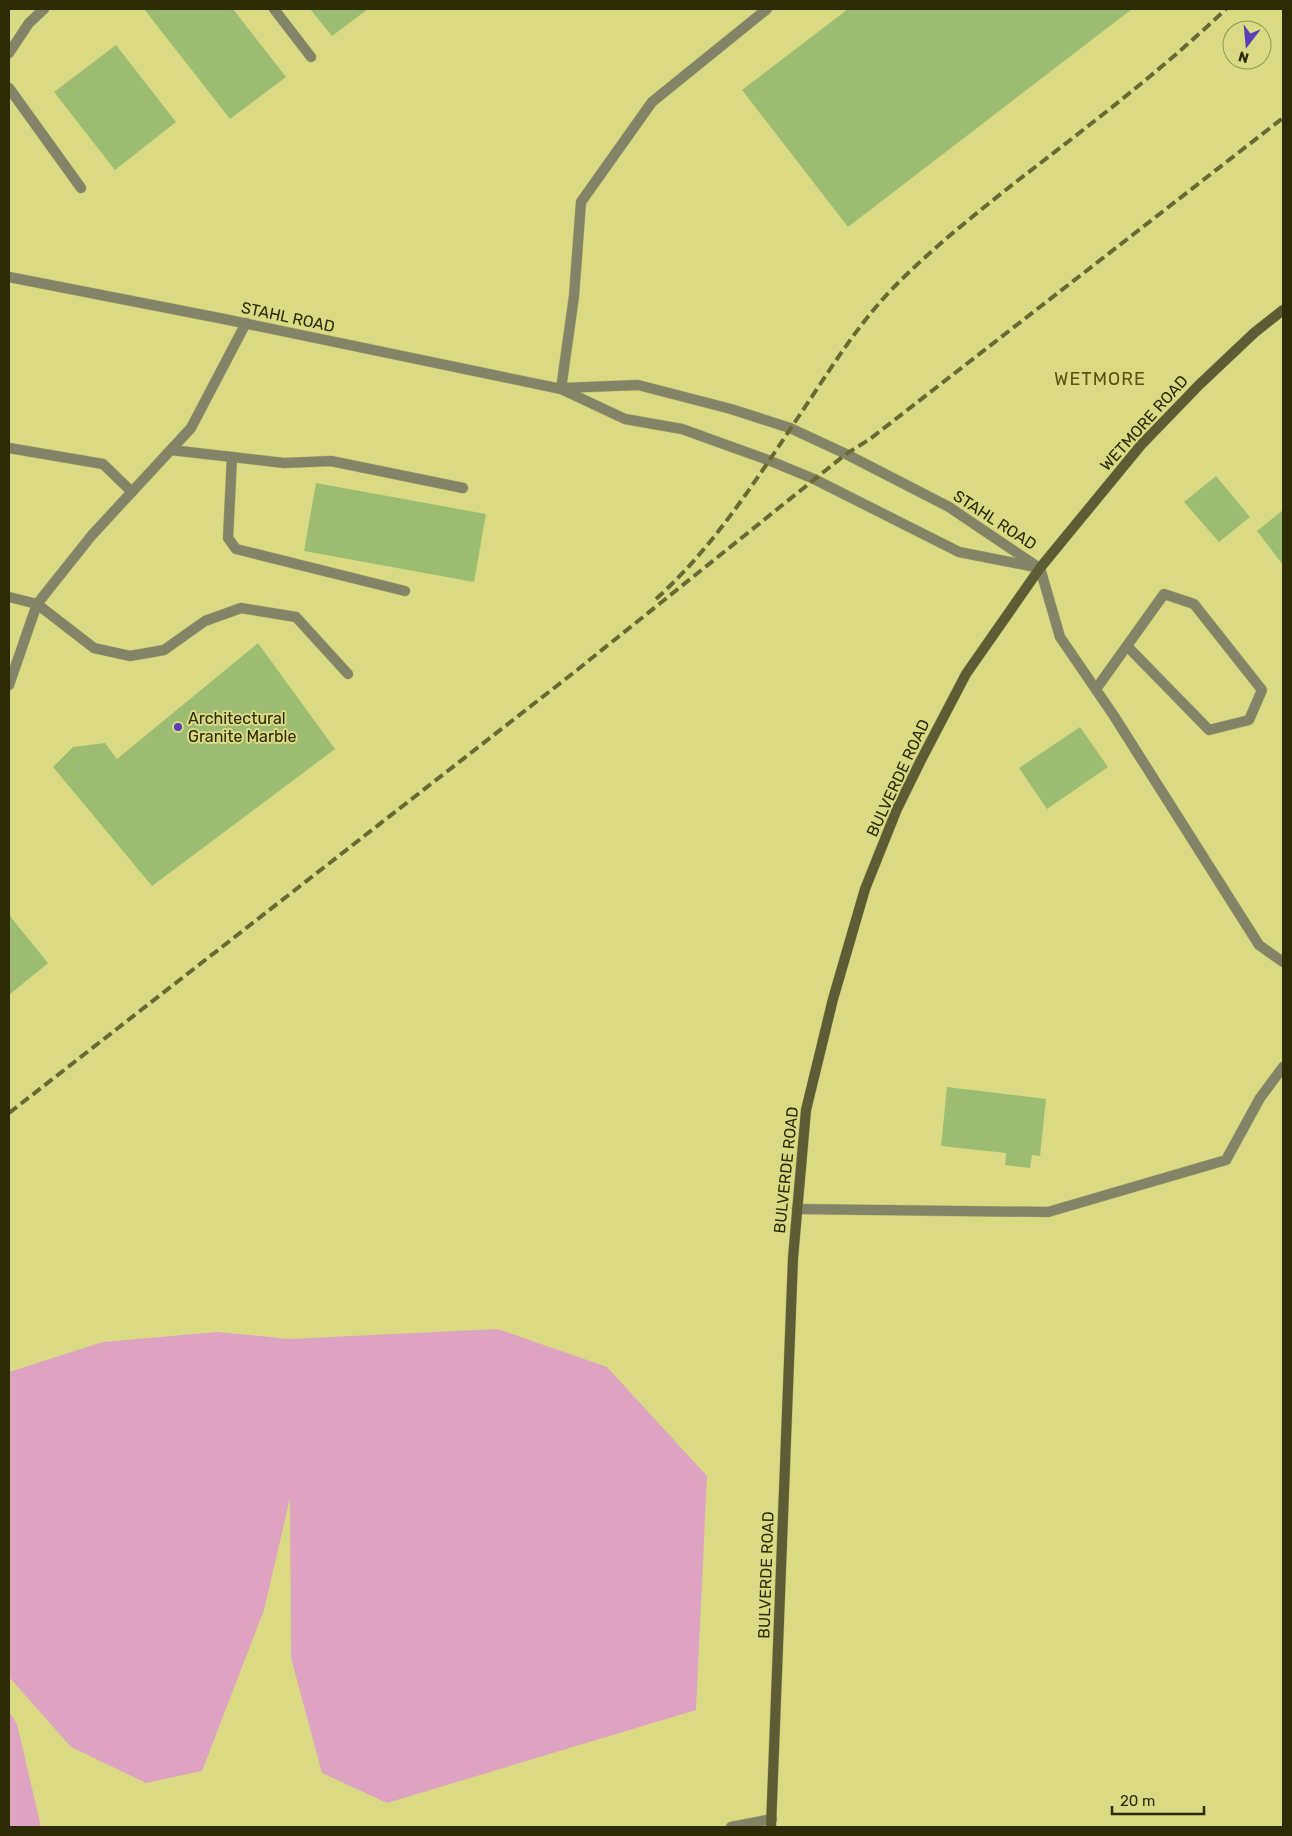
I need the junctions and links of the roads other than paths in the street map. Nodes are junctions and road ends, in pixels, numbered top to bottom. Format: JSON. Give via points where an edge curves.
{"nodes":[{"id":1,"x":44,"y":9,"type":"edge"},
{"id":2,"x":274,"y":9,"type":"edge"},
{"id":3,"x":766,"y":9,"type":"edge"},
{"id":4,"x":9,"y":53,"type":"edge"},
{"id":5,"x":311,"y":57,"type":"dead end"},
{"id":6,"x":9,"y":88,"type":"edge"},
{"id":7,"x":80,"y":188,"type":"dead end"},
{"id":8,"x":9,"y":277,"type":"edge"},
{"id":9,"x":1283,"y":310,"type":"edge"},
{"id":10,"x":246,"y":323,"type":"junction"},
{"id":11,"x":561,"y":388,"type":"junction"},
{"id":12,"x":9,"y":448,"type":"edge"},
{"id":13,"x":171,"y":450,"type":"junction"},
{"id":14,"x":232,"y":457,"type":"junction"},
{"id":15,"x":463,"y":488,"type":"dead end"},
{"id":16,"x":132,"y":492,"type":"junction"},
{"id":17,"x":1040,"y":568,"type":"junction"},
{"id":18,"x":405,"y":591,"type":"dead end"},
{"id":19,"x":9,"y":597,"type":"edge"},
{"id":20,"x":37,"y":604,"type":"junction"},
{"id":21,"x":1127,"y":646,"type":"junction"},
{"id":22,"x":348,"y":674,"type":"dead end"},
{"id":23,"x":9,"y":685,"type":"edge"},
{"id":24,"x":1096,"y":689,"type":"junction"},
{"id":25,"x":1283,"y":962,"type":"edge"},
{"id":26,"x":1283,"y":1067,"type":"edge"},
{"id":27,"x":797,"y":1209,"type":"junction"},
{"id":28,"x":772,"y":1823,"type":"edge"},
{"id":29,"x":731,"y":1827,"type":"edge"}],
"edges":[{"from":1,"to":4,"type":"street","via":[[29,23]]},
{"from":2,"to":5,"type":"street"},
{"from":3,"to":11,"type":"street","via":[[652,102],[581,202],[574,296]]},
{"from":6,"to":7,"type":"street"},
{"from":8,"to":10,"type":"street","name":"STAHL ROAD"},
{"from":9,"to":17,"type":"main road","name":"WETMORE ROAD","via":[[1199,385],[1141,445]]},
{"from":10,"to":11,"type":"street","name":"STAHL ROAD"},
{"from":10,"to":13,"type":"street","via":[[192,428]]},
{"from":11,"to":17,"type":"street","name":"STAHL ROAD","via":[[625,418],[682,429],[768,460],[814,479],[959,552]]},
{"from":11,"to":17,"type":"street","name":"STAHL ROAD","via":[[638,384],[790,428],[949,507]]},
{"from":12,"to":16,"type":"street","via":[[103,464]]},
{"from":13,"to":14,"type":"street"},
{"from":13,"to":16,"type":"street"},
{"from":14,"to":15,"type":"street","via":[[284,463],[331,461]]},
{"from":14,"to":18,"type":"street","via":[[228,538],[236,549]]},
{"from":16,"to":20,"type":"street","via":[[92,535]]},
{"from":17,"to":24,"type":"street","via":[[1060,637]]},
{"from":17,"to":27,"type":"main road","name":"BULVERDE ROAD","via":[[962,682],[901,801],[865,889],[833,999],[806,1110]]},
{"from":19,"to":20,"type":"street"},
{"from":20,"to":22,"type":"street","via":[[94,648],[130,656],[164,650],[205,621],[241,608],[296,618]]},
{"from":20,"to":23,"type":"street"},
{"from":21,"to":21,"type":"street","via":[[1164,594],[1194,604],[1262,690],[1249,720],[1209,730]]},
{"from":21,"to":24,"type":"street"},
{"from":24,"to":25,"type":"street","via":[[1259,945]]},
{"from":26,"to":27,"type":"street","via":[[1260,1098],[1226,1160],[1086,1201],[1048,1212]]},
{"from":27,"to":28,"type":"main road","name":"BULVERDE ROAD"},
{"from":28,"to":29,"type":"street"}]}
